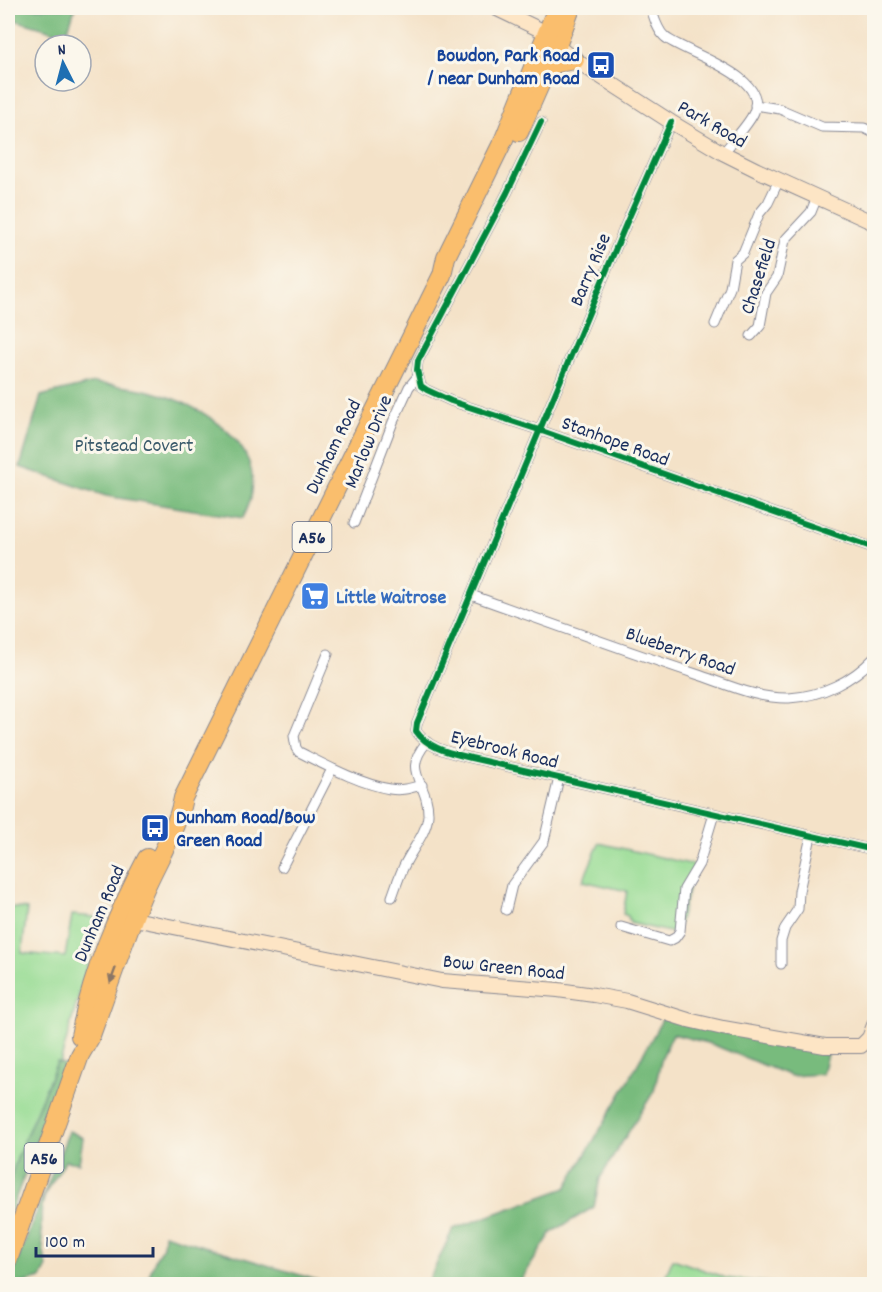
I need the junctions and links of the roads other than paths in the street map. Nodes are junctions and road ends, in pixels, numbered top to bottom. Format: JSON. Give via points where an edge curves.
{"nodes":[{"id":1,"x":495,"y":8,"type":"edge"},
{"id":2,"x":557,"y":8,"type":"edge"},
{"id":3,"x":569,"y":8,"type":"edge"},
{"id":4,"x":651,"y":8,"type":"edge"},
{"id":5,"x":552,"y":39,"type":"junction"},
{"id":6,"x":575,"y":60,"type":"junction"},
{"id":7,"x":548,"y":68,"type":"junction"},
{"id":8,"x":755,"y":105,"type":"junction"},
{"id":9,"x":541,"y":122,"type":"dead end"},
{"id":10,"x":671,"y":122,"type":"junction"},
{"id":11,"x":874,"y":133,"type":"edge"},
{"id":12,"x":723,"y":153,"type":"junction"},
{"id":13,"x":779,"y":180,"type":"junction"},
{"id":14,"x":817,"y":197,"type":"junction"},
{"id":15,"x":874,"y":223,"type":"edge"},
{"id":16,"x":442,"y":276,"type":"junction"},
{"id":17,"x":715,"y":324,"type":"dead end"},
{"id":18,"x":750,"y":336,"type":"dead end"},
{"id":19,"x":418,"y":376,"type":"junction"},
{"id":20,"x":539,"y":430,"type":"junction"},
{"id":21,"x":354,"y":523,"type":"dead end"},
{"id":22,"x":874,"y":548,"type":"edge"},
{"id":23,"x":471,"y":595,"type":"junction"},
{"id":24,"x":328,"y":654,"type":"dead end"},
{"id":25,"x":874,"y":658,"type":"edge"},
{"id":26,"x":427,"y":742,"type":"junction"},
{"id":27,"x":332,"y":769,"type":"junction"},
{"id":28,"x":559,"y":778,"type":"junction"},
{"id":29,"x":422,"y":784,"type":"junction"},
{"id":30,"x":714,"y":814,"type":"junction"},
{"id":31,"x":811,"y":836,"type":"junction"},
{"id":32,"x":874,"y":850,"type":"edge"},
{"id":33,"x":282,"y":867,"type":"dead end"},
{"id":34,"x":392,"y":897,"type":"dead end"},
{"id":35,"x":506,"y":910,"type":"dead end"},
{"id":36,"x":125,"y":917,"type":"junction"},
{"id":37,"x":621,"y":927,"type":"dead end"},
{"id":38,"x":781,"y":964,"type":"dead end"},
{"id":39,"x":873,"y":1036,"type":"edge"},
{"id":40,"x":8,"y":1260,"type":"edge"}],
"edges":[{"from":1,"to":5,"type":"main road","name":"Park Road"},
{"from":2,"to":5,"type":"highway","name":"Dunham Road","number":"A56"},
{"from":3,"to":5,"type":"highway"},
{"from":4,"to":8,"type":"street","via":[[664,36],[741,79],[755,96]]},
{"from":5,"to":6,"type":"main road","name":"Park Road"},
{"from":5,"to":7,"type":"highway","name":"Dunham Road","number":"A56"},
{"from":5,"to":16,"type":"highway","name":"Dunham Road","number":"A56","via":[[446,257]]},
{"from":6,"to":7,"type":"highway"},
{"from":6,"to":10,"type":"main road","name":"Park Road"},
{"from":7,"to":16,"type":"highway","name":"Dunham Road","number":"A56","via":[[494,185],[456,259]]},
{"from":8,"to":11,"type":"street","via":[[780,109],[822,127],[864,128]]},
{"from":8,"to":12,"type":"street","via":[[755,112]]},
{"from":9,"to":19,"type":"street","via":[[418,361]]},
{"from":10,"to":12,"type":"main road","name":"Park Road"},
{"from":10,"to":20,"type":"street","name":"Barry Rise"},
{"from":12,"to":13,"type":"main road","name":"Park Road"},
{"from":13,"to":14,"type":"main road","name":"Park Road"},
{"from":13,"to":17,"type":"street","via":[[743,253],[735,260],[730,288]]},
{"from":14,"to":15,"type":"main road","name":"Park Road"},
{"from":14,"to":18,"type":"street","name":"Chasefield","via":[[811,212],[785,240],[777,277],[766,293],[760,326]]},
{"from":16,"to":36,"type":"highway","name":"Dunham Road","number":"A56","via":[[183,798],[172,808]]},
{"from":19,"to":20,"type":"street","name":"Stanhope Road","via":[[427,390]]},
{"from":19,"to":21,"type":"street","name":"Marlow Drive","via":[[405,395]]},
{"from":20,"to":22,"type":"street","name":"Stanhope Road"},
{"from":20,"to":23,"type":"street","name":"Eyebrook Road"},
{"from":23,"to":25,"type":"street","name":"Blueberry Road","via":[[773,698],[830,689],[860,672]]},
{"from":23,"to":26,"type":"street","name":"Eyebrook Road","via":[[417,723],[416,731]]},
{"from":24,"to":27,"type":"street","via":[[294,741],[299,752]]},
{"from":26,"to":28,"type":"street","name":"Eyebrook Road","via":[[461,755]]},
{"from":26,"to":29,"type":"street","via":[[414,764]]},
{"from":27,"to":29,"type":"street","via":[[391,789]]},
{"from":27,"to":33,"type":"street"},
{"from":28,"to":30,"type":"street","name":"Eyebrook Road"},
{"from":28,"to":35,"type":"street","via":[[544,841],[512,885]]},
{"from":29,"to":34,"type":"street","via":[[428,819]]},
{"from":30,"to":31,"type":"street","name":"Eyebrook Road"},
{"from":30,"to":37,"type":"street","via":[[699,864],[684,889],[680,931],[675,938],[669,941]]},
{"from":31,"to":32,"type":"street","name":"Eyebrook Road"},
{"from":31,"to":38,"type":"street","via":[[798,909],[781,941]]},
{"from":36,"to":39,"type":"main road","name":"Bow Green Road","via":[[442,981],[558,990],[627,1001],[723,1028],[825,1046],[861,1046]]},
{"from":36,"to":40,"type":"highway","name":"Dunham Road","number":"A56","via":[[105,944],[80,1035],[80,1055]]}]}
